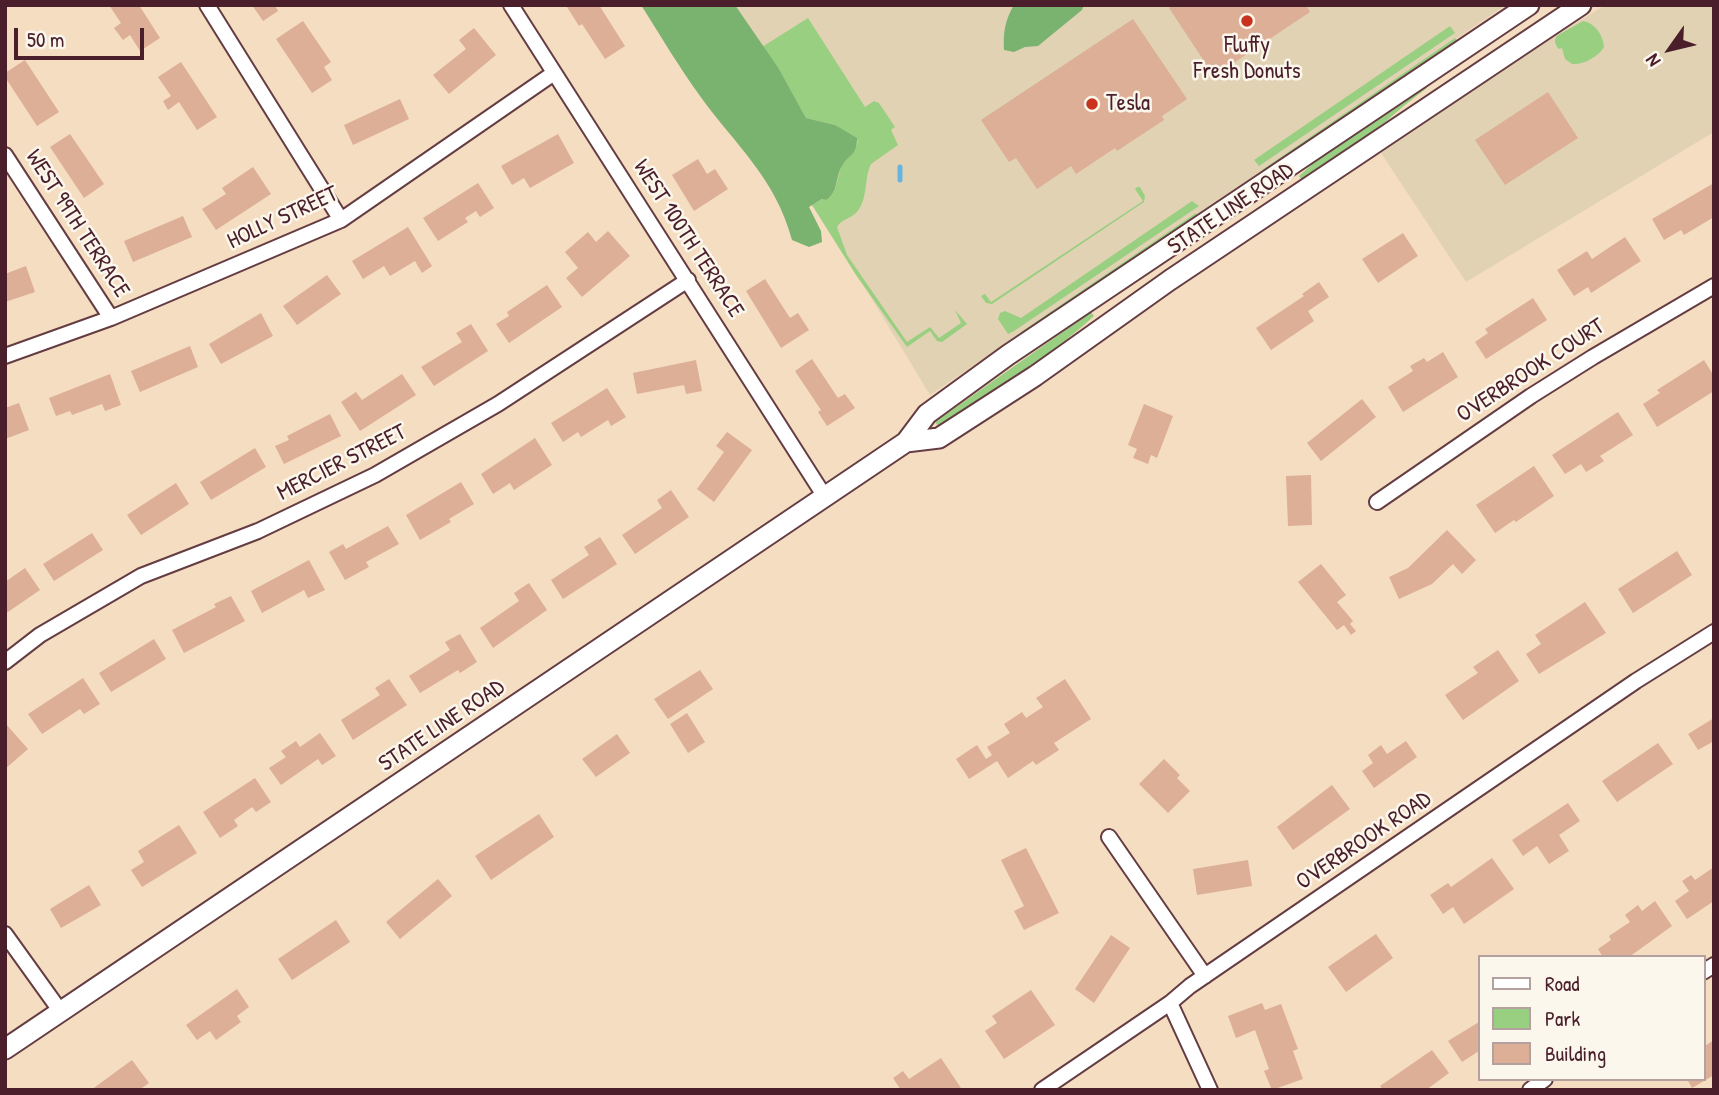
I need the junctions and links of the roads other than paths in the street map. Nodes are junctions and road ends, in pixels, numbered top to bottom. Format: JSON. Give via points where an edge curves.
{"nodes":[{"id":1,"x":207,"y":5,"type":"edge"},
{"id":2,"x":512,"y":5,"type":"edge"},
{"id":3,"x":1529,"y":5,"type":"edge"},
{"id":4,"x":1581,"y":5,"type":"edge"},
{"id":5,"x":554,"y":73,"type":"junction"},
{"id":6,"x":5,"y":155,"type":"edge"},
{"id":7,"x":341,"y":220,"type":"junction"},
{"id":8,"x":688,"y":280,"type":"junction"},
{"id":9,"x":1714,"y":286,"type":"edge"},
{"id":10,"x":111,"y":318,"type":"junction"},
{"id":11,"x":5,"y":356,"type":"edge"},
{"id":12,"x":906,"y":442,"type":"junction"},
{"id":13,"x":825,"y":497,"type":"junction"},
{"id":14,"x":1377,"y":502,"type":"dead end"},
{"id":15,"x":1714,"y":632,"type":"edge"},
{"id":16,"x":5,"y":662,"type":"edge"},
{"id":17,"x":1109,"y":837,"type":"dead end"},
{"id":18,"x":5,"y":934,"type":"edge"},
{"id":19,"x":1205,"y":976,"type":"junction"},
{"id":20,"x":1170,"y":1003,"type":"junction"},
{"id":21,"x":61,"y":1012,"type":"junction"},
{"id":22,"x":5,"y":1049,"type":"edge"},
{"id":23,"x":1042,"y":1090,"type":"edge"},
{"id":24,"x":1210,"y":1090,"type":"edge"}],
"edges":[{"from":1,"to":7,"type":"street"},
{"from":2,"to":5,"type":"street","name":"WEST 100TH TERRACE"},
{"from":3,"to":12,"type":"main road","name":"STATE LINE ROAD","via":[[1008,355],[927,414]]},
{"from":4,"to":12,"type":"main road","name":"STATE LINE ROAD","via":[[1024,383],[939,438]]},
{"from":5,"to":7,"type":"street","name":"HOLLY STREET"},
{"from":5,"to":8,"type":"street","name":"WEST 100TH TERRACE"},
{"from":6,"to":10,"type":"street","name":"WEST 99TH TERRACE"},
{"from":7,"to":10,"type":"street","name":"HOLLY STREET"},
{"from":8,"to":13,"type":"street","name":"WEST 100TH TERRACE"},
{"from":8,"to":16,"type":"street","name":"MERCIER STREET","via":[[498,404],[374,475],[258,530],[141,576],[40,635]]},
{"from":9,"to":14,"type":"street","name":"OVERBROOK COURT","via":[[1531,396]]},
{"from":10,"to":11,"type":"street","name":"HOLLY STREET"},
{"from":12,"to":13,"type":"main road","name":"STATE LINE ROAD"},
{"from":13,"to":21,"type":"main road","name":"STATE LINE ROAD"},
{"from":15,"to":19,"type":"street","name":"OVERBROOK ROAD"},
{"from":17,"to":19,"type":"street"},
{"from":18,"to":21,"type":"street"},
{"from":19,"to":20,"type":"street","name":"OVERBROOK ROAD"},
{"from":20,"to":23,"type":"street","name":"OVERBROOK ROAD"},
{"from":20,"to":24,"type":"street"},
{"from":21,"to":22,"type":"main road","name":"STATE LINE ROAD"}]}
